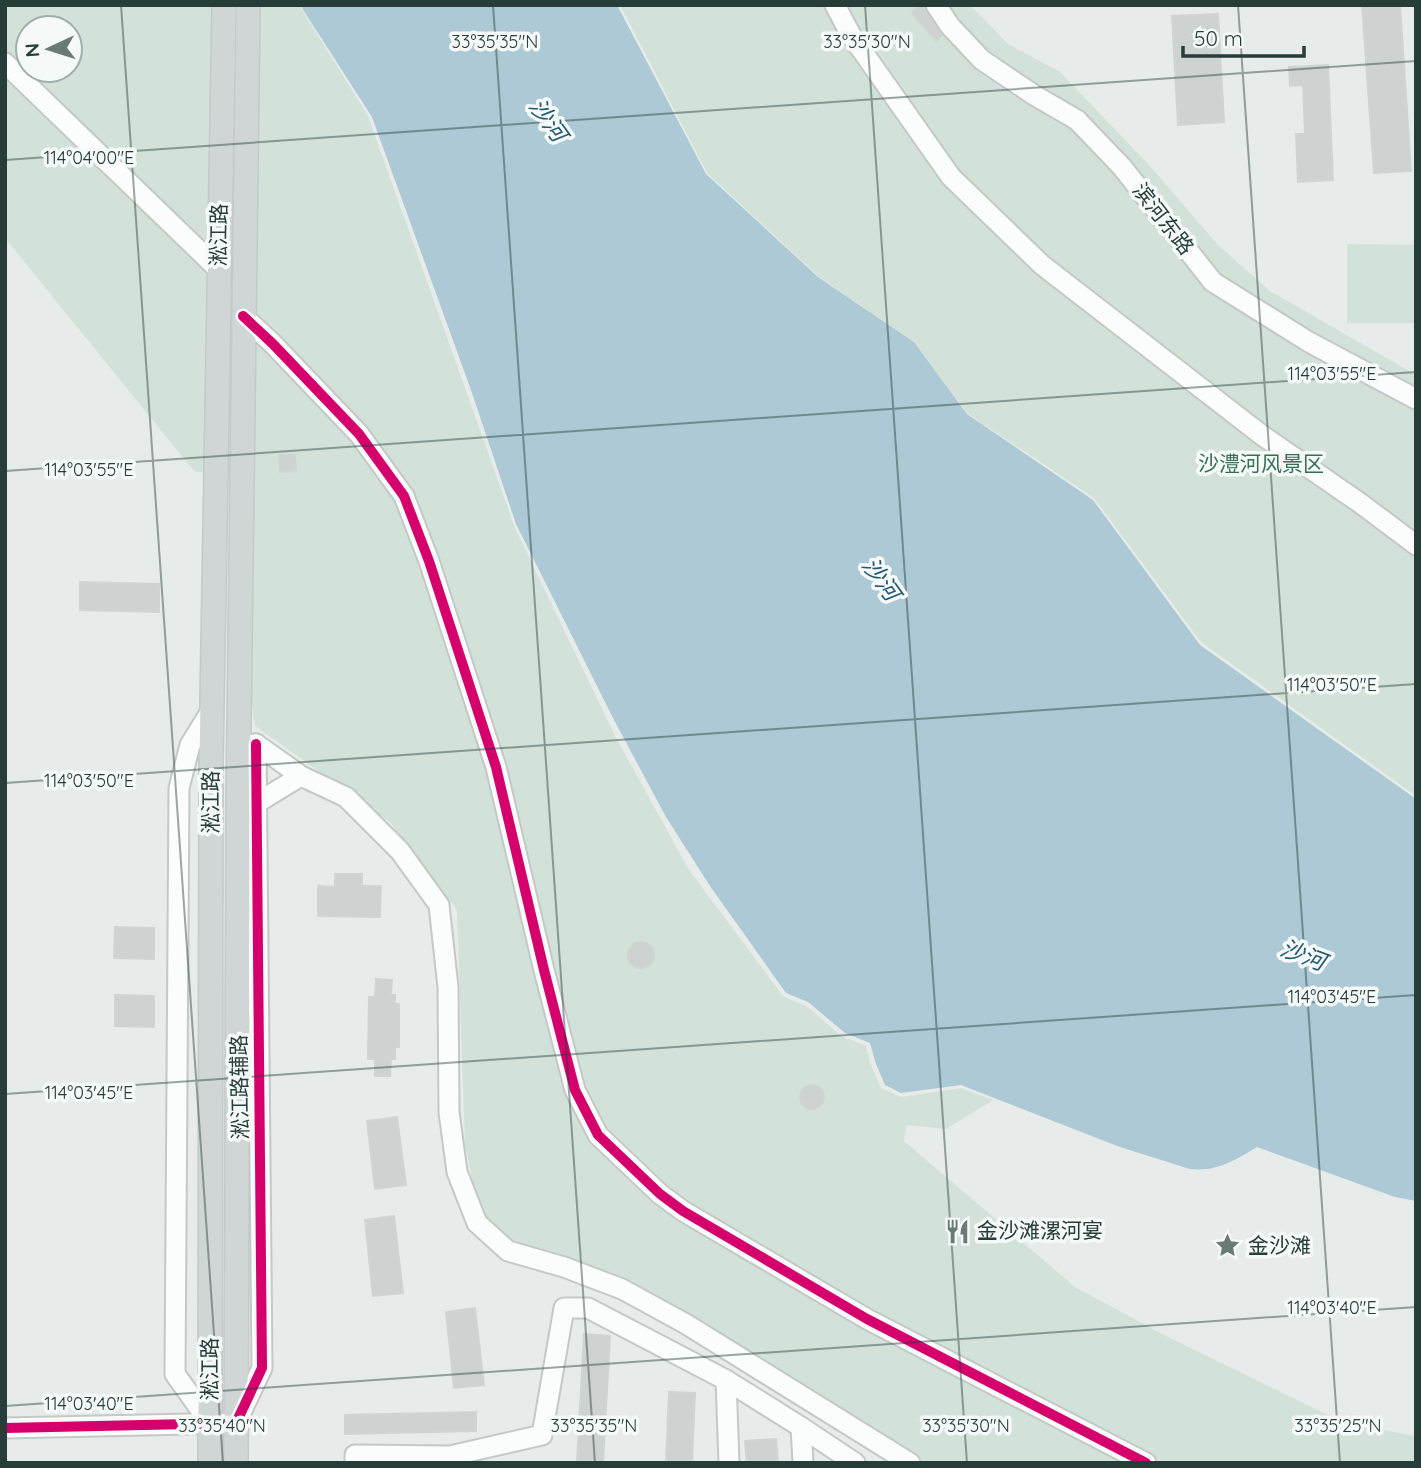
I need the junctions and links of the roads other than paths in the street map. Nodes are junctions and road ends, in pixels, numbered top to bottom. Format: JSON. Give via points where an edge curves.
{"nodes":[{"id":1,"x":224,"y":5,"type":"edge"},
{"id":2,"x":248,"y":5,"type":"edge"},
{"id":3,"x":835,"y":5,"type":"edge"},
{"id":4,"x":936,"y":5,"type":"edge"},
{"id":5,"x":5,"y":63,"type":"edge"},
{"id":6,"x":219,"y":270,"type":"junction"},
{"id":7,"x":243,"y":316,"type":"junction"},
{"id":8,"x":1416,"y":399,"type":"edge"},
{"id":9,"x":1416,"y":545,"type":"edge"},
{"id":10,"x":211,"y":711,"type":"junction"},
{"id":11,"x":247,"y":745,"type":"junction"},
{"id":12,"x":301,"y":776,"type":"junction"},
{"id":13,"x":247,"y":804,"type":"junction"},
{"id":14,"x":726,"y":1380,"type":"junction"},
{"id":15,"x":210,"y":1423,"type":"junction"},
{"id":16,"x":236,"y":1423,"type":"junction"},
{"id":17,"x":801,"y":1427,"type":"junction"},
{"id":18,"x":5,"y":1429,"type":"edge"},
{"id":19,"x":210,"y":1463,"type":"edge"},
{"id":20,"x":236,"y":1463,"type":"edge"},
{"id":21,"x":355,"y":1463,"type":"edge"},
{"id":22,"x":729,"y":1463,"type":"edge"},
{"id":23,"x":803,"y":1463,"type":"edge"},
{"id":24,"x":855,"y":1463,"type":"edge"},
{"id":25,"x":910,"y":1463,"type":"edge"},
{"id":26,"x":1146,"y":1463,"type":"edge"}],
"edges":[{"from":1,"to":6,"type":"main road","name":"淞江路"},
{"from":2,"to":7,"type":"main road","name":"淞江路"},
{"from":3,"to":9,"type":"street","via":[[851,35],[951,177],[1042,265],[1263,436]]},
{"from":4,"to":8,"type":"street","name":"滨河东路","via":[[982,60],[1077,120],[1122,167],[1213,282],[1309,342]]},
{"from":5,"to":6,"type":"street"},
{"from":6,"to":10,"type":"main road","name":"淞江路"},
{"from":7,"to":11,"type":"main road","name":"淞江路"},
{"from":7,"to":26,"type":"street","via":[[359,434],[404,496],[496,767],[575,1090],[598,1135],[683,1211],[867,1319]]},
{"from":10,"to":15,"type":"main road","name":"淞江路"},
{"from":10,"to":15,"type":"street","via":[[190,744],[179,788],[176,1360],[176,1374]]},
{"from":11,"to":12,"type":"street"},
{"from":11,"to":13,"type":"main road","name":"淞江路"},
{"from":12,"to":13,"type":"street"},
{"from":12,"to":25,"type":"street","via":[[346,797],[401,851],[439,905],[447,987],[449,1112],[457,1172],[477,1223],[508,1251],[622,1289],[686,1324]]},
{"from":13,"to":16,"type":"main road","name":"淞江路"},
{"from":14,"to":17,"type":"street"},
{"from":14,"to":21,"type":"street","via":[[588,1308],[564,1308],[542,1435],[450,1456],[355,1455]]},
{"from":14,"to":22,"type":"street"},
{"from":15,"to":16,"type":"street"},
{"from":15,"to":18,"type":"street"},
{"from":15,"to":19,"type":"main road","name":"淞江路"},
{"from":16,"to":20,"type":"main road","name":"淞江路"},
{"from":17,"to":23,"type":"street"},
{"from":17,"to":24,"type":"street"}]}
